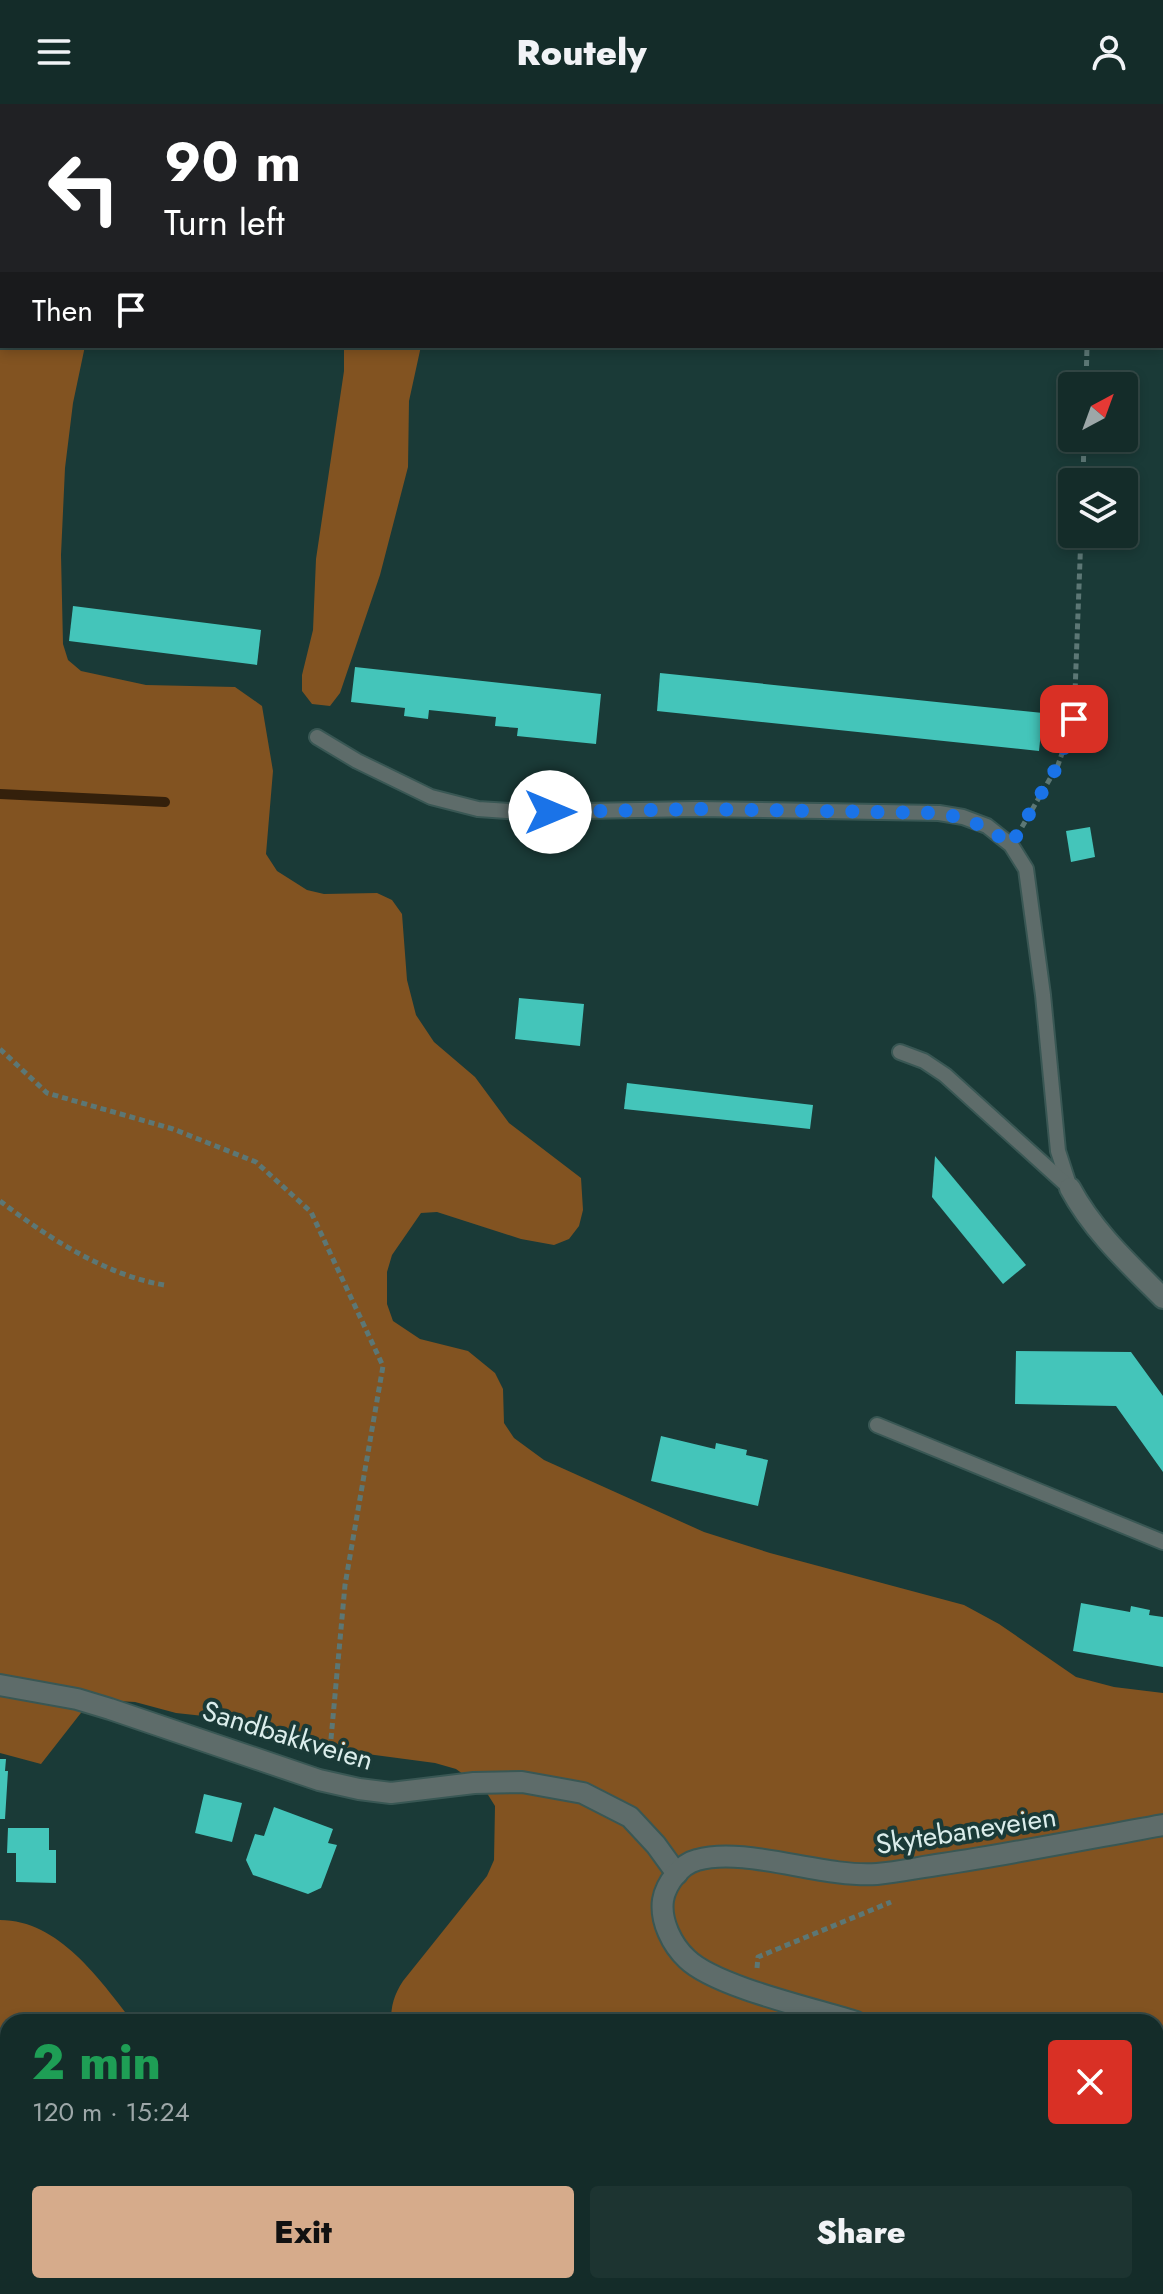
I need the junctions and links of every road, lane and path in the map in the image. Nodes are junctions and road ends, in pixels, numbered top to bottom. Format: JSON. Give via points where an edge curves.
{"nodes":[{"id":1,"x":1087,"y":348,"type":"edge"},
{"id":2,"x":1086,"y":372,"type":"edge"},
{"id":3,"x":1080,"y":548,"type":"edge"},
{"id":4,"x":317,"y":737,"type":"dead end"},
{"id":5,"x":1011,"y":845,"type":"junction"},
{"id":6,"x":0,"y":1049,"type":"edge"},
{"id":7,"x":900,"y":1052,"type":"dead end"},
{"id":8,"x":1070,"y":1188,"type":"junction"},
{"id":9,"x":0,"y":1201,"type":"edge"},
{"id":10,"x":164,"y":1285,"type":"dead end"},
{"id":11,"x":1163,"y":1298,"type":"edge"},
{"id":12,"x":877,"y":1425,"type":"dead end"},
{"id":13,"x":1163,"y":1542,"type":"edge"},
{"id":14,"x":0,"y":1685,"type":"edge"},
{"id":15,"x":331,"y":1739,"type":"dead end"},
{"id":16,"x":1163,"y":1825,"type":"edge"},
{"id":17,"x":677,"y":1874,"type":"junction"},
{"id":18,"x":900,"y":1901,"type":"dead end"},
{"id":19,"x":769,"y":1996,"type":"junction"},
{"id":20,"x":829,"y":2014,"type":"edge"}],
"edges":[{"from":1,"to":2,"type":"path"},
{"from":3,"to":5,"type":"path","via":[[1074,719],[1058,765]]},
{"from":4,"to":5,"type":"lane","via":[[431,797],[478,809],[939,813],[987,826]]},
{"from":5,"to":8,"type":"lane","via":[[1026,869],[1058,1151]]},
{"from":6,"to":15,"type":"path","via":[[47,1093],[173,1129],[256,1162],[311,1212],[383,1366],[345,1585]]},
{"from":7,"to":8,"type":"lane","via":[[945,1075]]},
{"from":8,"to":11,"type":"street","via":[[1107,1241]]},
{"from":9,"to":10,"type":"path","via":[[114,1270]]},
{"from":12,"to":13,"type":"lane"},
{"from":14,"to":17,"type":"street","name":"Sandbakkveien","via":[[77,1699],[359,1789],[391,1793],[522,1782],[583,1793],[630,1817]]},
{"from":16,"to":17,"type":"street","name":"Skytebaneveien","via":[[875,1874],[727,1857],[696,1860]]},
{"from":17,"to":19,"type":"street","via":[[663,1901],[667,1931],[677,1948],[702,1970]]},
{"from":18,"to":19,"type":"path","via":[[884,1903],[758,1957],[756,1971]]},
{"from":19,"to":20,"type":"street"}]}
